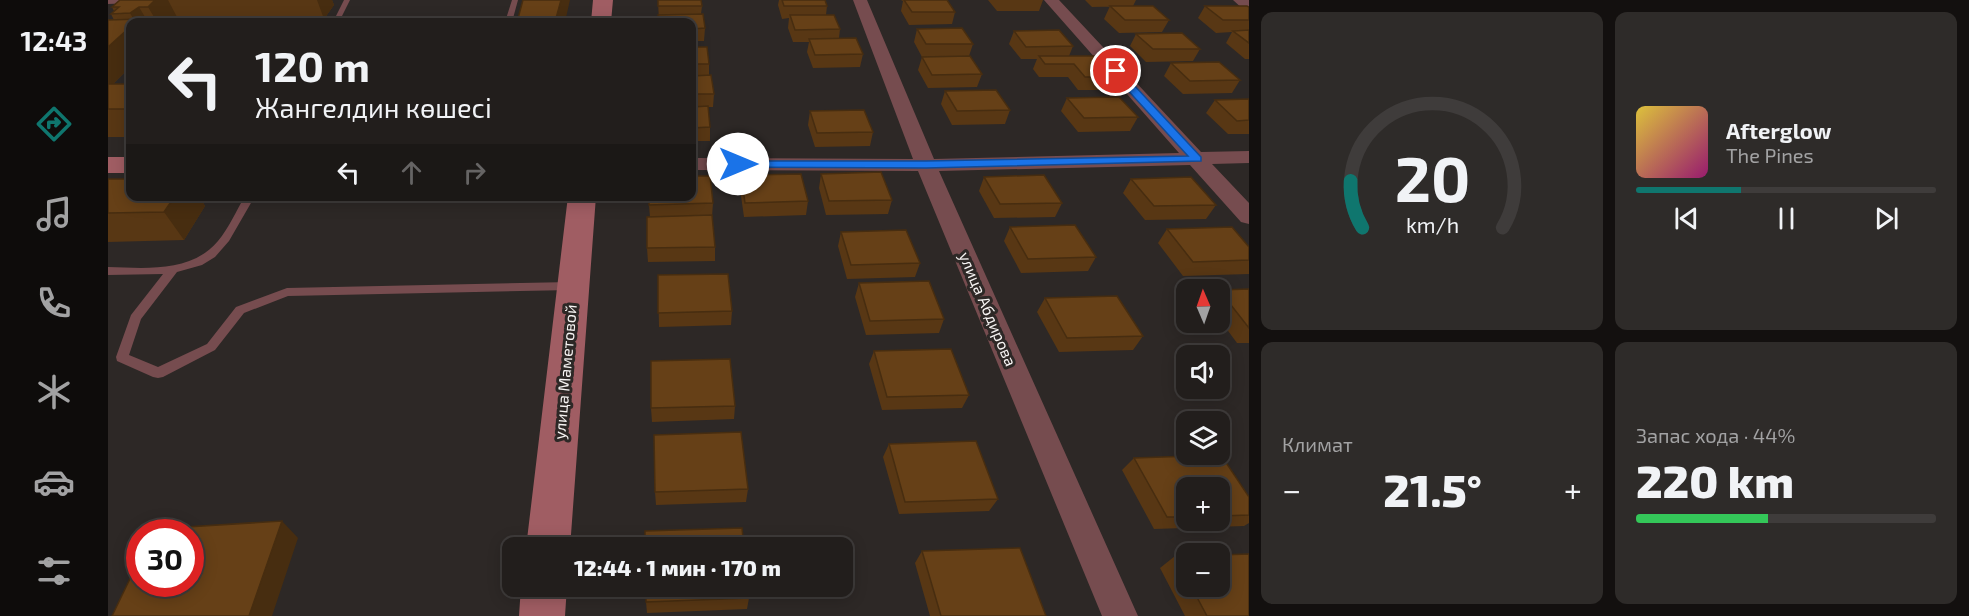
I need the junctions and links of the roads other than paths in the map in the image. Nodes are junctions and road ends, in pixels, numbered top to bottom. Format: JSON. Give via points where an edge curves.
{"nodes":[{"id":1,"x":347,"y":0,"type":"edge"},
{"id":2,"x":515,"y":0,"type":"edge"},
{"id":3,"x":603,"y":0,"type":"edge"},
{"id":4,"x":860,"y":0,"type":"edge"},
{"id":5,"x":1051,"y":0,"type":"edge"},
{"id":6,"x":1240,"y":0,"type":"edge"},
{"id":7,"x":140,"y":1,"type":"edge"},
{"id":8,"x":108,"y":2,"type":"edge"},
{"id":9,"x":1249,"y":6,"type":"edge"},
{"id":10,"x":131,"y":8,"type":"edge"},
{"id":11,"x":338,"y":18,"type":"edge"},
{"id":12,"x":509,"y":18,"type":"edge"},
{"id":13,"x":601,"y":18,"type":"edge"},
{"id":14,"x":1249,"y":158,"type":"edge"},
{"id":15,"x":1197,"y":159,"type":"junction"},
{"id":16,"x":696,"y":164,"type":"edge"},
{"id":17,"x":108,"y":165,"type":"edge"},
{"id":18,"x":126,"y":165,"type":"edge"},
{"id":19,"x":926,"y":165,"type":"junction"},
{"id":20,"x":247,"y":201,"type":"edge"},
{"id":21,"x":582,"y":201,"type":"edge"},
{"id":22,"x":1249,"y":217,"type":"edge"},
{"id":23,"x":173,"y":269,"type":"junction"},
{"id":24,"x":108,"y":271,"type":"edge"},
{"id":25,"x":573,"y":286,"type":"junction"},
{"id":26,"x":549,"y":537,"type":"edge"},
{"id":27,"x":543,"y":597,"type":"edge"},
{"id":28,"x":542,"y":616,"type":"edge"},
{"id":29,"x":1120,"y":616,"type":"edge"}],
"edges":[{"from":1,"to":11,"type":"lane"},
{"from":2,"to":12,"type":"lane"},
{"from":3,"to":13,"type":"street"},
{"from":4,"to":19,"type":"street","name":"улица Абдирова"},
{"from":5,"to":15,"type":"street"},
{"from":6,"to":9,"type":"street"},
{"from":7,"to":8,"type":"lane"},
{"from":7,"to":10,"type":"lane"},
{"from":14,"to":15,"type":"street"},
{"from":15,"to":19,"type":"street"},
{"from":15,"to":22,"type":"street"},
{"from":16,"to":19,"type":"street"},
{"from":17,"to":18,"type":"street"},
{"from":19,"to":29,"type":"street","name":"улица Абдирова"},
{"from":20,"to":23,"type":"lane","via":[[211,255]]},
{"from":21,"to":25,"type":"street","name":"улица Маметовой"},
{"from":23,"to":24,"type":"lane"},
{"from":23,"to":25,"type":"lane","via":[[135,318],[122,357],[158,373],[211,347],[240,309],[287,292]]},
{"from":25,"to":26,"type":"street","name":"улица Маметовой"},
{"from":27,"to":28,"type":"street"}]}
